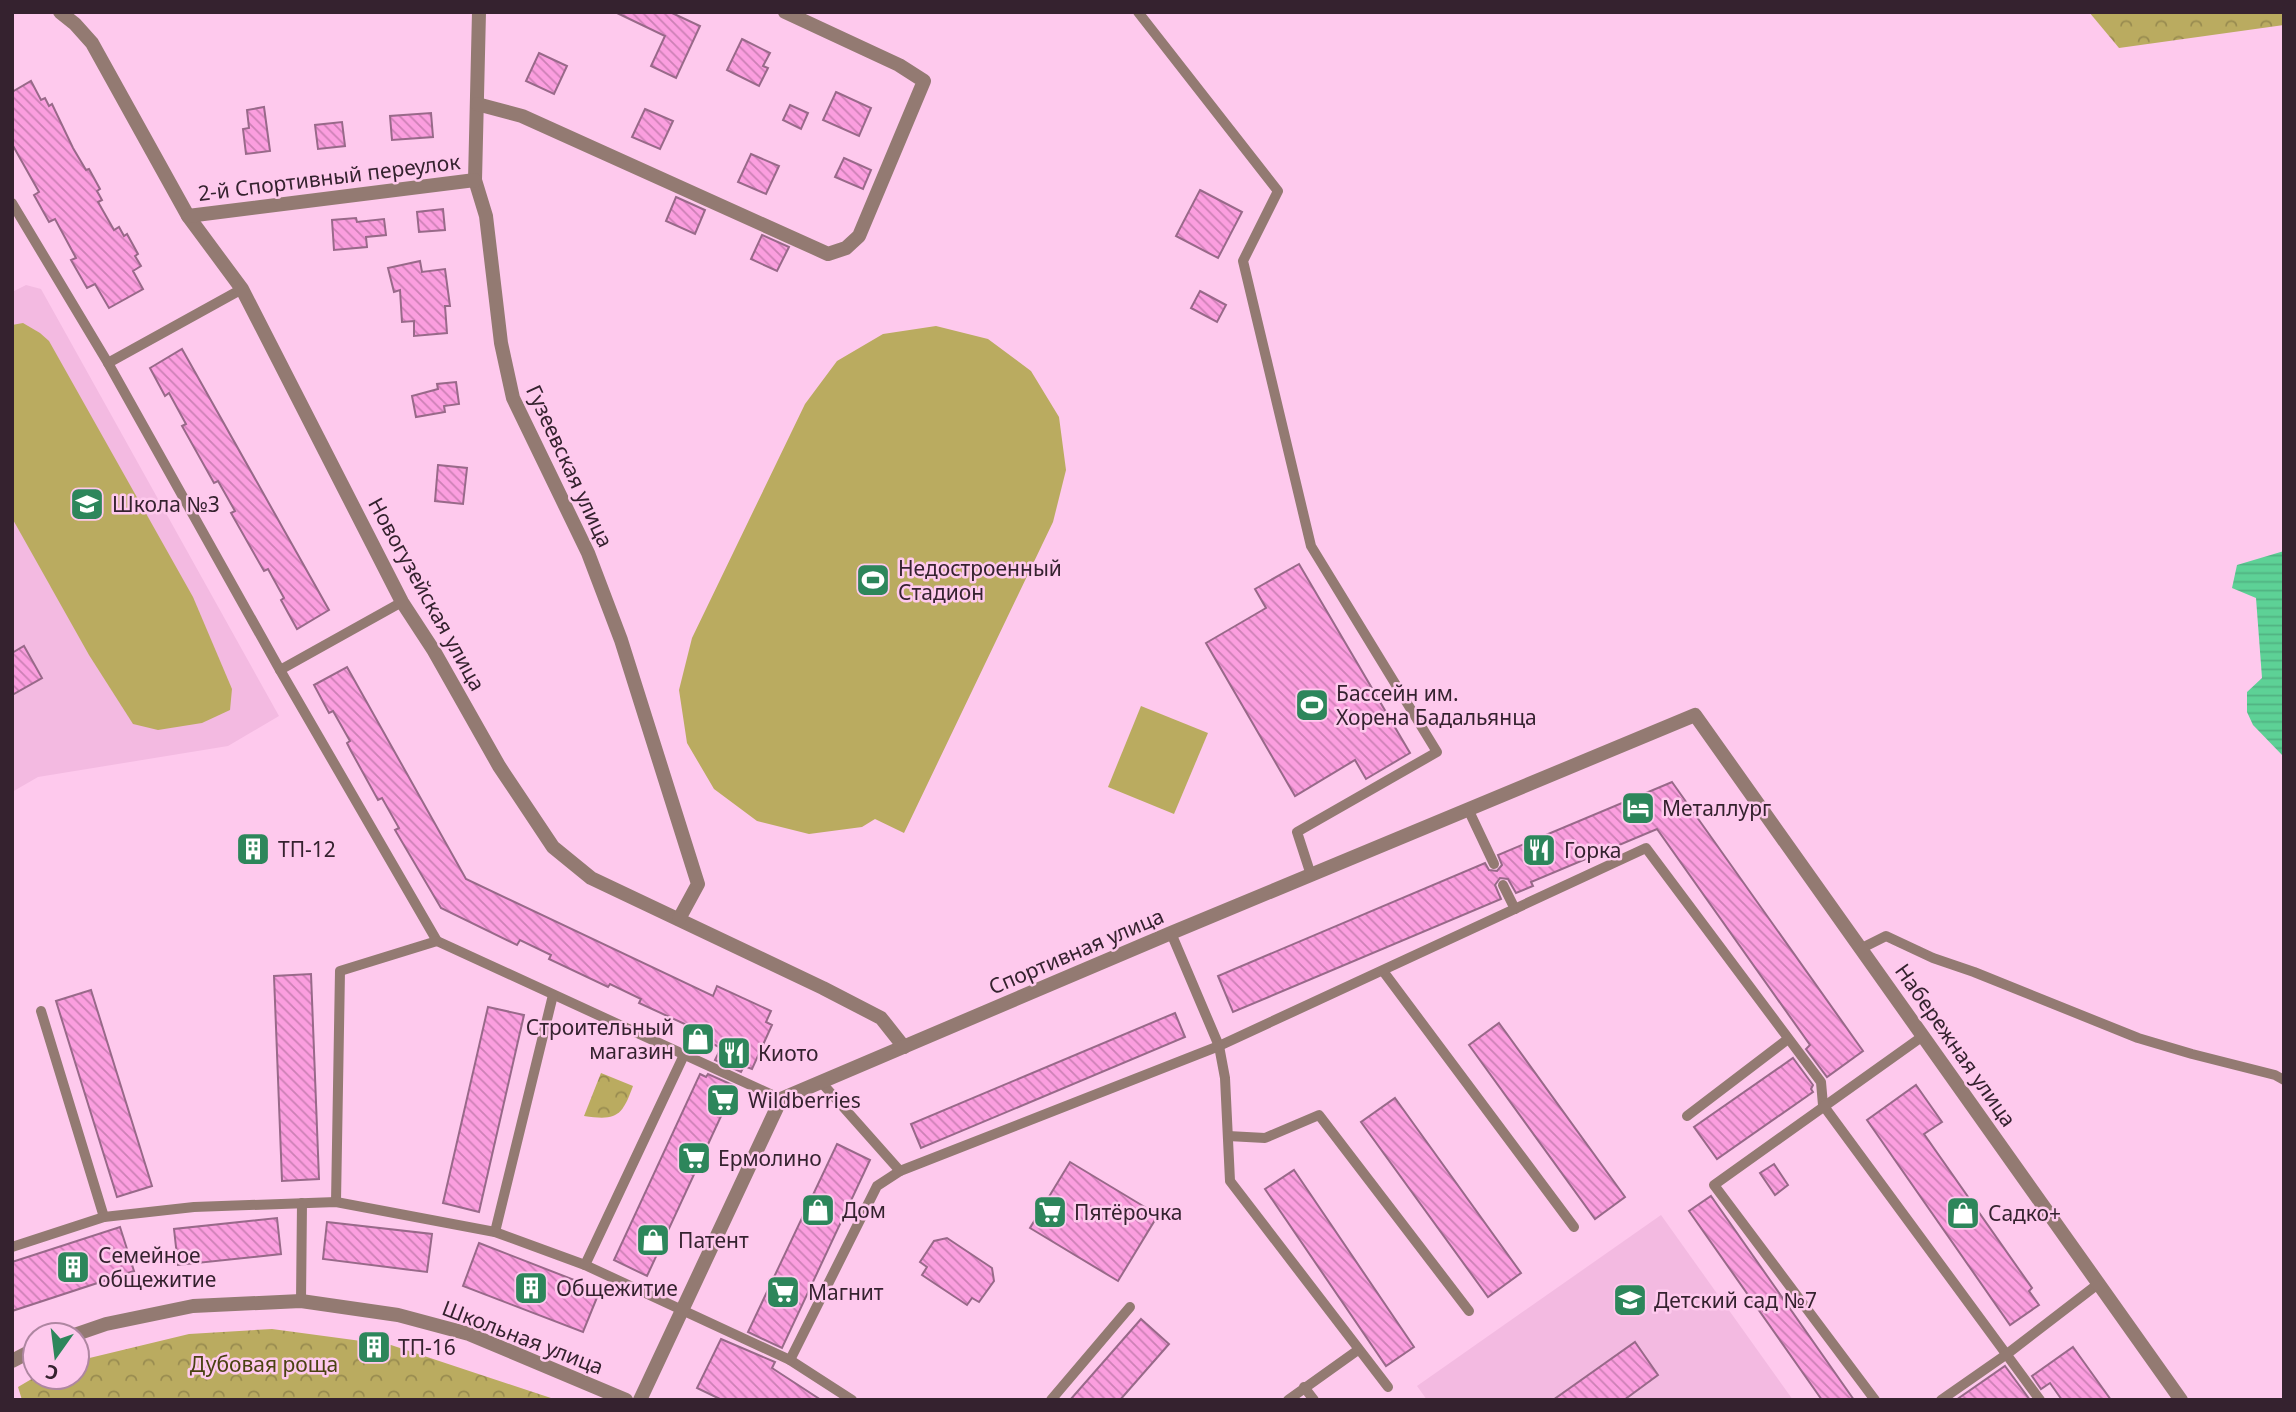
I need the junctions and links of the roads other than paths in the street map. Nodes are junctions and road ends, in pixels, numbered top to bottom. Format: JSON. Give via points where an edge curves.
{"nodes":[{"id":1,"x":60,"y":12,"type":"edge"},
{"id":2,"x":479,"y":12,"type":"edge"},
{"id":3,"x":786,"y":12,"type":"edge"},
{"id":4,"x":1138,"y":12,"type":"edge"},
{"id":5,"x":477,"y":104,"type":"junction"},
{"id":6,"x":475,"y":180,"type":"junction"},
{"id":7,"x":12,"y":203,"type":"edge"},
{"id":8,"x":188,"y":216,"type":"junction"},
{"id":9,"x":242,"y":289,"type":"junction"},
{"id":10,"x":107,"y":363,"type":"junction"},
{"id":11,"x":402,"y":602,"type":"junction"},
{"id":12,"x":280,"y":670,"type":"junction"},
{"id":13,"x":1695,"y":715,"type":"joint"},
{"id":14,"x":1468,"y":809,"type":"junction"},
{"id":15,"x":1494,"y":864,"type":"dead end"},
{"id":16,"x":1311,"y":875,"type":"junction"},
{"id":17,"x":1503,"y":885,"type":"dead end"},
{"id":18,"x":1515,"y":909,"type":"junction"},
{"id":19,"x":679,"y":919,"type":"junction"},
{"id":20,"x":1171,"y":933,"type":"junction"},
{"id":21,"x":437,"y":942,"type":"junction"},
{"id":22,"x":1862,"y":948,"type":"junction"},
{"id":23,"x":1383,"y":971,"type":"junction"},
{"id":24,"x":554,"y":995,"type":"junction"},
{"id":25,"x":41,"y":1011,"type":"dead end"},
{"id":26,"x":1923,"y":1036,"type":"junction"},
{"id":27,"x":1788,"y":1039,"type":"junction"},
{"id":28,"x":904,"y":1046,"type":"junction"},
{"id":29,"x":1219,"y":1046,"type":"junction"},
{"id":30,"x":684,"y":1055,"type":"junction"},
{"id":31,"x":2284,"y":1080,"type":"edge"},
{"id":32,"x":821,"y":1082,"type":"junction"},
{"id":33,"x":781,"y":1099,"type":"junction"},
{"id":34,"x":1824,"y":1105,"type":"junction"},
{"id":35,"x":1687,"y":1116,"type":"dead end"},
{"id":36,"x":1228,"y":1136,"type":"junction"},
{"id":37,"x":900,"y":1171,"type":"junction"},
{"id":38,"x":337,"y":1202,"type":"junction"},
{"id":39,"x":302,"y":1203,"type":"junction"},
{"id":40,"x":104,"y":1217,"type":"junction"},
{"id":41,"x":1574,"y":1227,"type":"dead end"},
{"id":42,"x":495,"y":1232,"type":"junction"},
{"id":43,"x":12,"y":1247,"type":"edge"},
{"id":44,"x":584,"y":1265,"type":"junction"},
{"id":45,"x":2098,"y":1284,"type":"junction"},
{"id":46,"x":301,"y":1301,"type":"junction"},
{"id":47,"x":1130,"y":1307,"type":"dead end"},
{"id":48,"x":1469,"y":1311,"type":"dead end"},
{"id":49,"x":682,"y":1312,"type":"junction"},
{"id":50,"x":91,"y":1329,"type":"edge"},
{"id":51,"x":1358,"y":1350,"type":"junction"},
{"id":52,"x":2007,"y":1354,"type":"junction"},
{"id":53,"x":790,"y":1360,"type":"junction"},
{"id":54,"x":1304,"y":1387,"type":"junction"},
{"id":55,"x":1388,"y":1387,"type":"dead end"},
{"id":56,"x":626,"y":1400,"type":"edge"},
{"id":57,"x":640,"y":1400,"type":"edge"},
{"id":58,"x":852,"y":1400,"type":"edge"},
{"id":59,"x":1051,"y":1400,"type":"edge"},
{"id":60,"x":1288,"y":1400,"type":"edge"},
{"id":61,"x":1314,"y":1400,"type":"edge"},
{"id":62,"x":1875,"y":1400,"type":"edge"},
{"id":63,"x":1941,"y":1400,"type":"edge"},
{"id":64,"x":2040,"y":1400,"type":"edge"},
{"id":65,"x":2181,"y":1400,"type":"edge"}],
"edges":[{"from":1,"to":8,"type":"street","name":"Новогузейская улица","via":[[92,43]]},
{"from":2,"to":5,"type":"street","name":"Гузеевская улица"},
{"from":3,"to":5,"type":"street","via":[[924,81],[859,236],[846,248],[828,254],[522,116]]},
{"from":4,"to":16,"type":"lane","via":[[1278,191],[1243,261],[1311,546],[1437,752],[1297,832]]},
{"from":5,"to":6,"type":"street","name":"Гузеевская улица"},
{"from":6,"to":8,"type":"street","name":"2-й Спортивный переулок"},
{"from":6,"to":19,"type":"street","name":"Гузеевская улица","via":[[486,216],[500,342],[513,398],[588,553],[621,640],[698,884]]},
{"from":7,"to":10,"type":"lane"},
{"from":8,"to":9,"type":"street","name":"Новогузейская улица"},
{"from":9,"to":10,"type":"lane"},
{"from":9,"to":11,"type":"street","name":"Новогузейская улица"},
{"from":10,"to":12,"type":"lane"},
{"from":11,"to":12,"type":"lane"},
{"from":11,"to":19,"type":"street","name":"Новогузейская улица","via":[[553,847],[591,878]]},
{"from":12,"to":21,"type":"lane"},
{"from":13,"to":14,"type":"street","name":"Спортивная улица"},
{"from":13,"to":22,"type":"street","name":"Набережная улица"},
{"from":14,"to":15,"type":"lane"},
{"from":14,"to":16,"type":"street","name":"Спортивная улица"},
{"from":16,"to":20,"type":"street","name":"Спортивная улица"},
{"from":17,"to":18,"type":"lane"},
{"from":18,"to":23,"type":"lane"},
{"from":18,"to":27,"type":"lane","via":[[1646,848]]},
{"from":19,"to":28,"type":"street","name":"Новогузейская улица","via":[[881,1018]]},
{"from":20,"to":28,"type":"street","name":"Спортивная улица"},
{"from":20,"to":29,"type":"lane"},
{"from":21,"to":24,"type":"lane"},
{"from":21,"to":38,"type":"lane","via":[[340,971]]},
{"from":22,"to":26,"type":"street","name":"Набережная улица"},
{"from":22,"to":31,"type":"lane","via":[[1886,936],[2138,1038]]},
{"from":23,"to":29,"type":"lane"},
{"from":23,"to":41,"type":"lane"},
{"from":24,"to":30,"type":"lane"},
{"from":24,"to":42,"type":"lane"},
{"from":25,"to":40,"type":"lane"},
{"from":26,"to":34,"type":"lane"},
{"from":26,"to":45,"type":"street","name":"Набережная улица"},
{"from":27,"to":34,"type":"lane","via":[[1821,1082]]},
{"from":27,"to":35,"type":"lane"},
{"from":28,"to":32,"type":"street","name":"Спортивная улица"},
{"from":29,"to":36,"type":"lane"},
{"from":29,"to":37,"type":"lane"},
{"from":30,"to":33,"type":"lane"},
{"from":30,"to":44,"type":"lane"},
{"from":32,"to":33,"type":"street","name":"Спортивная улица"},
{"from":32,"to":37,"type":"lane"},
{"from":33,"to":49,"type":"street"},
{"from":34,"to":52,"type":"lane"},
{"from":34,"to":62,"type":"lane","via":[[1714,1185]]},
{"from":36,"to":48,"type":"lane","via":[[1265,1138],[1319,1115]]},
{"from":36,"to":51,"type":"lane","via":[[1230,1181]]},
{"from":37,"to":53,"type":"lane","via":[[877,1186]]},
{"from":38,"to":39,"type":"lane"},
{"from":38,"to":42,"type":"lane"},
{"from":39,"to":40,"type":"lane","via":[[194,1207]]},
{"from":39,"to":46,"type":"lane"},
{"from":40,"to":43,"type":"lane"},
{"from":42,"to":44,"type":"lane"},
{"from":44,"to":49,"type":"lane"},
{"from":45,"to":52,"type":"lane"},
{"from":45,"to":65,"type":"street","name":"Набережная улица"},
{"from":46,"to":50,"type":"street","name":"Школьная улица","via":[[193,1306]]},
{"from":46,"to":56,"type":"street","name":"Школьная улица","via":[[397,1315],[469,1334]]},
{"from":47,"to":59,"type":"lane"},
{"from":49,"to":53,"type":"lane"},
{"from":49,"to":57,"type":"street"},
{"from":51,"to":54,"type":"lane"},
{"from":51,"to":55,"type":"lane"},
{"from":52,"to":63,"type":"lane"},
{"from":52,"to":64,"type":"lane"},
{"from":53,"to":58,"type":"lane"},
{"from":54,"to":60,"type":"lane"},
{"from":54,"to":61,"type":"lane"}]}
